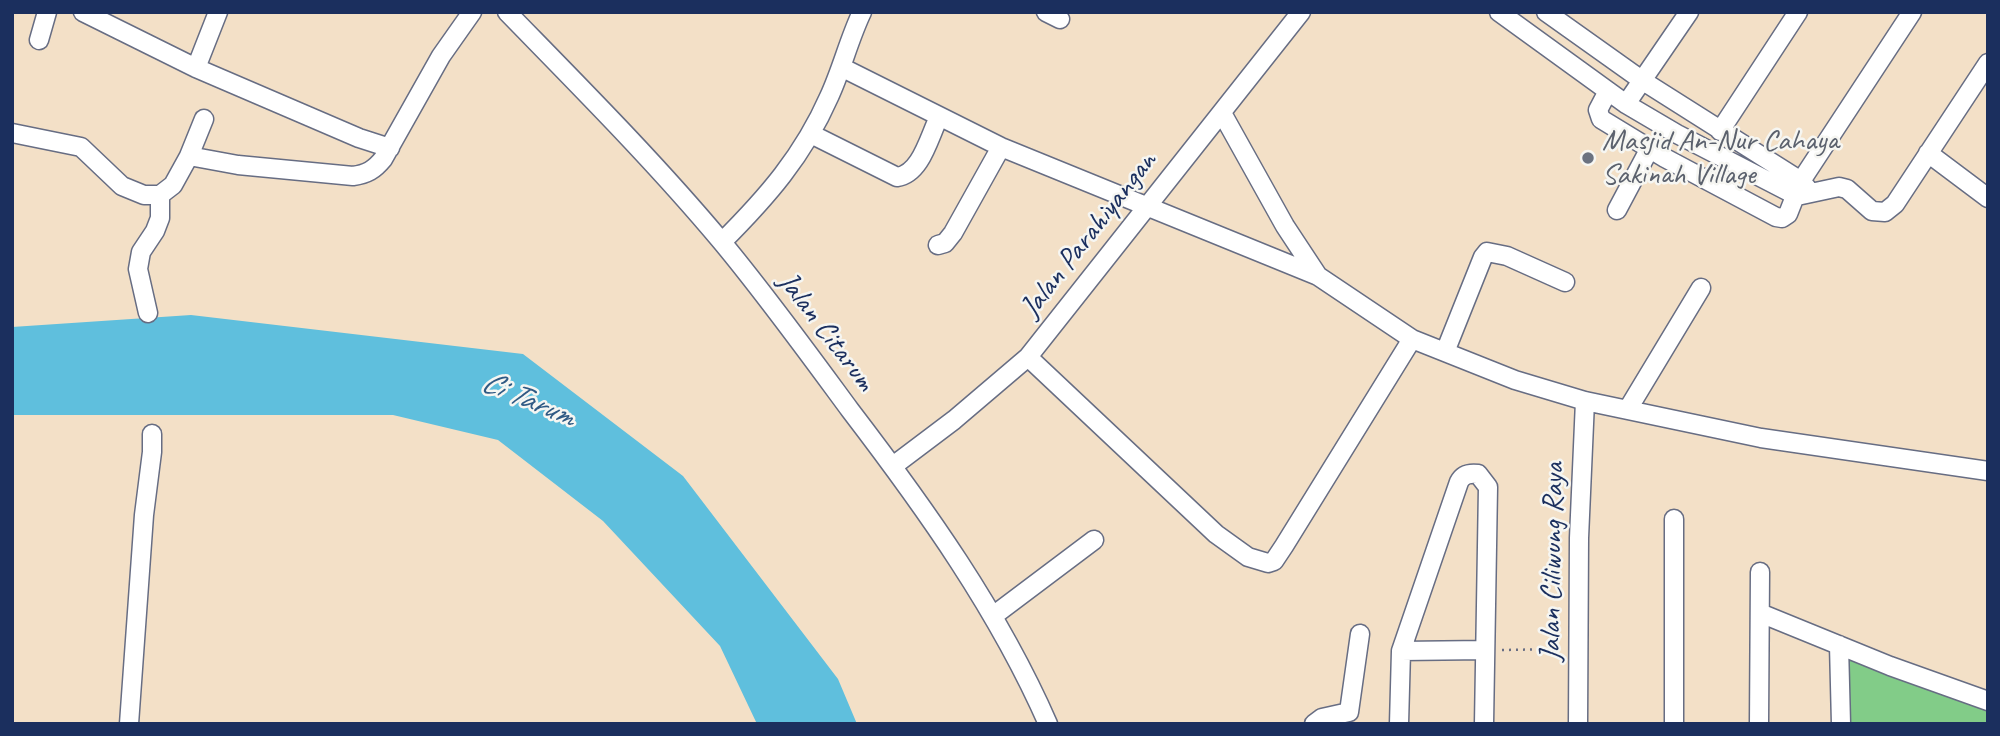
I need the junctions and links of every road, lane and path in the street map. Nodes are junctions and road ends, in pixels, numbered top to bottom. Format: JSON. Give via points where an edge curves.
{"nodes":[{"id":1,"x":47,"y":12,"type":"edge"},
{"id":2,"x":83,"y":12,"type":"edge"},
{"id":3,"x":218,"y":12,"type":"edge"},
{"id":4,"x":472,"y":12,"type":"edge"},
{"id":5,"x":507,"y":12,"type":"edge"},
{"id":6,"x":862,"y":12,"type":"edge"},
{"id":7,"x":1499,"y":12,"type":"edge"},
{"id":8,"x":1546,"y":12,"type":"edge"},
{"id":9,"x":1689,"y":12,"type":"edge"},
{"id":10,"x":1798,"y":12,"type":"edge"},
{"id":11,"x":1912,"y":12,"type":"edge"},
{"id":12,"x":1292,"y":16,"type":"edge"},
{"id":13,"x":39,"y":40,"type":"dead end"},
{"id":14,"x":1988,"y":63,"type":"edge"},
{"id":15,"x":841,"y":67,"type":"junction"},
{"id":16,"x":196,"y":68,"type":"junction"},
{"id":17,"x":1643,"y":81,"type":"junction"},
{"id":18,"x":1608,"y":91,"type":"junction"},
{"id":19,"x":1626,"y":104,"type":"junction"},
{"id":20,"x":1223,"y":113,"type":"junction"},
{"id":21,"x":939,"y":117,"type":"junction"},
{"id":22,"x":204,"y":119,"type":"dead end"},
{"id":23,"x":1720,"y":131,"type":"junction"},
{"id":24,"x":12,"y":133,"type":"edge"},
{"id":25,"x":811,"y":134,"type":"junction"},
{"id":26,"x":1677,"y":134,"type":"junction"},
{"id":27,"x":1001,"y":146,"type":"junction"},
{"id":28,"x":390,"y":148,"type":"junction"},
{"id":29,"x":1928,"y":152,"type":"junction"},
{"id":30,"x":1658,"y":153,"type":"junction"},
{"id":31,"x":189,"y":156,"type":"junction"},
{"id":32,"x":1803,"y":190,"type":"junction"},
{"id":33,"x":160,"y":195,"type":"junction"},
{"id":34,"x":1988,"y":198,"type":"edge"},
{"id":35,"x":1146,"y":207,"type":"junction"},
{"id":36,"x":1617,"y":210,"type":"dead end"},
{"id":37,"x":722,"y":242,"type":"junction"},
{"id":38,"x":938,"y":245,"type":"dead end"},
{"id":39,"x":1318,"y":276,"type":"junction"},
{"id":40,"x":1565,"y":282,"type":"dead end"},
{"id":41,"x":1701,"y":288,"type":"dead end"},
{"id":42,"x":148,"y":313,"type":"dead end"},
{"id":43,"x":1412,"y":339,"type":"junction"},
{"id":44,"x":1445,"y":352,"type":"junction"},
{"id":45,"x":1028,"y":357,"type":"junction"},
{"id":46,"x":1585,"y":401,"type":"junction"},
{"id":47,"x":1628,"y":409,"type":"junction"},
{"id":48,"x":152,"y":434,"type":"dead end"},
{"id":49,"x":893,"y":466,"type":"junction"},
{"id":50,"x":1988,"y":471,"type":"edge"},
{"id":51,"x":1674,"y":519,"type":"dead end"},
{"id":52,"x":1094,"y":540,"type":"dead end"},
{"id":53,"x":1760,"y":572,"type":"dead end"},
{"id":54,"x":1760,"y":613,"type":"junction"},
{"id":55,"x":993,"y":616,"type":"junction"},
{"id":56,"x":1360,"y":634,"type":"dead end"},
{"id":57,"x":1839,"y":645,"type":"junction"},
{"id":58,"x":1579,"y":649,"type":"junction"},
{"id":59,"x":1485,"y":650,"type":"junction"},
{"id":60,"x":1401,"y":651,"type":"junction"},
{"id":61,"x":1988,"y":701,"type":"edge"},
{"id":62,"x":129,"y":724,"type":"edge"},
{"id":63,"x":1048,"y":724,"type":"edge"},
{"id":64,"x":1314,"y":724,"type":"edge"},
{"id":65,"x":1399,"y":724,"type":"edge"},
{"id":66,"x":1484,"y":724,"type":"edge"},
{"id":67,"x":1578,"y":724,"type":"edge"},
{"id":68,"x":1674,"y":724,"type":"edge"},
{"id":69,"x":1759,"y":724,"type":"edge"},
{"id":70,"x":1841,"y":724,"type":"edge"}],
"edges":[{"from":1,"to":13,"type":"street"},
{"from":2,"to":16,"type":"street"},
{"from":3,"to":16,"type":"street"},
{"from":4,"to":28,"type":"street"},
{"from":5,"to":37,"type":"street","name":"Jalan Citarum"},
{"from":6,"to":15,"type":"street"},
{"from":7,"to":18,"type":"street"},
{"from":8,"to":17,"type":"street"},
{"from":9,"to":17,"type":"street"},
{"from":10,"to":23,"type":"street"},
{"from":11,"to":32,"type":"street"},
{"from":12,"to":20,"type":"street","name":"Jalan Parahiyangan"},
{"from":14,"to":29,"type":"street"},
{"from":15,"to":21,"type":"street"},
{"from":15,"to":25,"type":"street"},
{"from":16,"to":28,"type":"street"},
{"from":17,"to":19,"type":"street"},
{"from":17,"to":23,"type":"street"},
{"from":18,"to":19,"type":"street"},
{"from":18,"to":30,"type":"street","via":[[1599,116]]},
{"from":19,"to":26,"type":"street"},
{"from":20,"to":35,"type":"street","name":"Jalan Parahiyangan"},
{"from":20,"to":39,"type":"street"},
{"from":21,"to":25,"type":"street","via":[[914,169],[906,176],[897,177]]},
{"from":21,"to":27,"type":"street"},
{"from":22,"to":31,"type":"street"},
{"from":23,"to":32,"type":"street"},
{"from":24,"to":33,"type":"street","via":[[81,147],[122,186]]},
{"from":25,"to":37,"type":"street","via":[[767,197]]},
{"from":26,"to":30,"type":"street"},
{"from":26,"to":32,"type":"street"},
{"from":27,"to":35,"type":"street"},
{"from":27,"to":38,"type":"street","via":[[953,233]]},
{"from":28,"to":31,"type":"street","via":[[375,169],[353,176]]},
{"from":29,"to":32,"type":"street","via":[[1885,212],[1872,211],[1847,189]]},
{"from":29,"to":34,"type":"street"},
{"from":30,"to":32,"type":"street","via":[[1776,217],[1788,214]]},
{"from":30,"to":36,"type":"street"},
{"from":31,"to":33,"type":"street","via":[[173,185]]},
{"from":33,"to":42,"type":"street","via":[[160,218],[141,252],[138,269]]},
{"from":35,"to":39,"type":"street"},
{"from":35,"to":45,"type":"street","name":"Jalan Parahiyangan"},
{"from":37,"to":49,"type":"street","name":"Jalan Citarum"},
{"from":39,"to":43,"type":"street"},
{"from":40,"to":44,"type":"street","via":[[1507,256],[1487,253]]},
{"from":41,"to":47,"type":"street"},
{"from":43,"to":44,"type":"street"},
{"from":43,"to":45,"type":"street","via":[[1284,546],[1268,564],[1216,534]]},
{"from":44,"to":46,"type":"street"},
{"from":45,"to":49,"type":"street","name":"Jalan Parahiyangan"},
{"from":46,"to":47,"type":"street"},
{"from":46,"to":58,"type":"street","name":"Jalan Ciliwung Raya"},
{"from":47,"to":50,"type":"street","via":[[1761,438]]},
{"from":48,"to":62,"type":"street"},
{"from":49,"to":55,"type":"street","name":"Jalan Citarum"},
{"from":51,"to":68,"type":"street"},
{"from":52,"to":55,"type":"street"},
{"from":53,"to":54,"type":"street"},
{"from":54,"to":57,"type":"street"},
{"from":54,"to":69,"type":"street"},
{"from":55,"to":63,"type":"street","name":"Jalan Citarum"},
{"from":56,"to":64,"type":"street","via":[[1349,712]]},
{"from":57,"to":61,"type":"street"},
{"from":57,"to":70,"type":"street"},
{"from":58,"to":59,"type":"path"},
{"from":58,"to":67,"type":"street","name":"Jalan Ciliwung Raya"},
{"from":59,"to":60,"type":"street"},
{"from":59,"to":60,"type":"street","via":[[1488,487],[1478,474],[1471,474],[1458,484]]},
{"from":59,"to":66,"type":"street"},
{"from":60,"to":65,"type":"street"}]}
